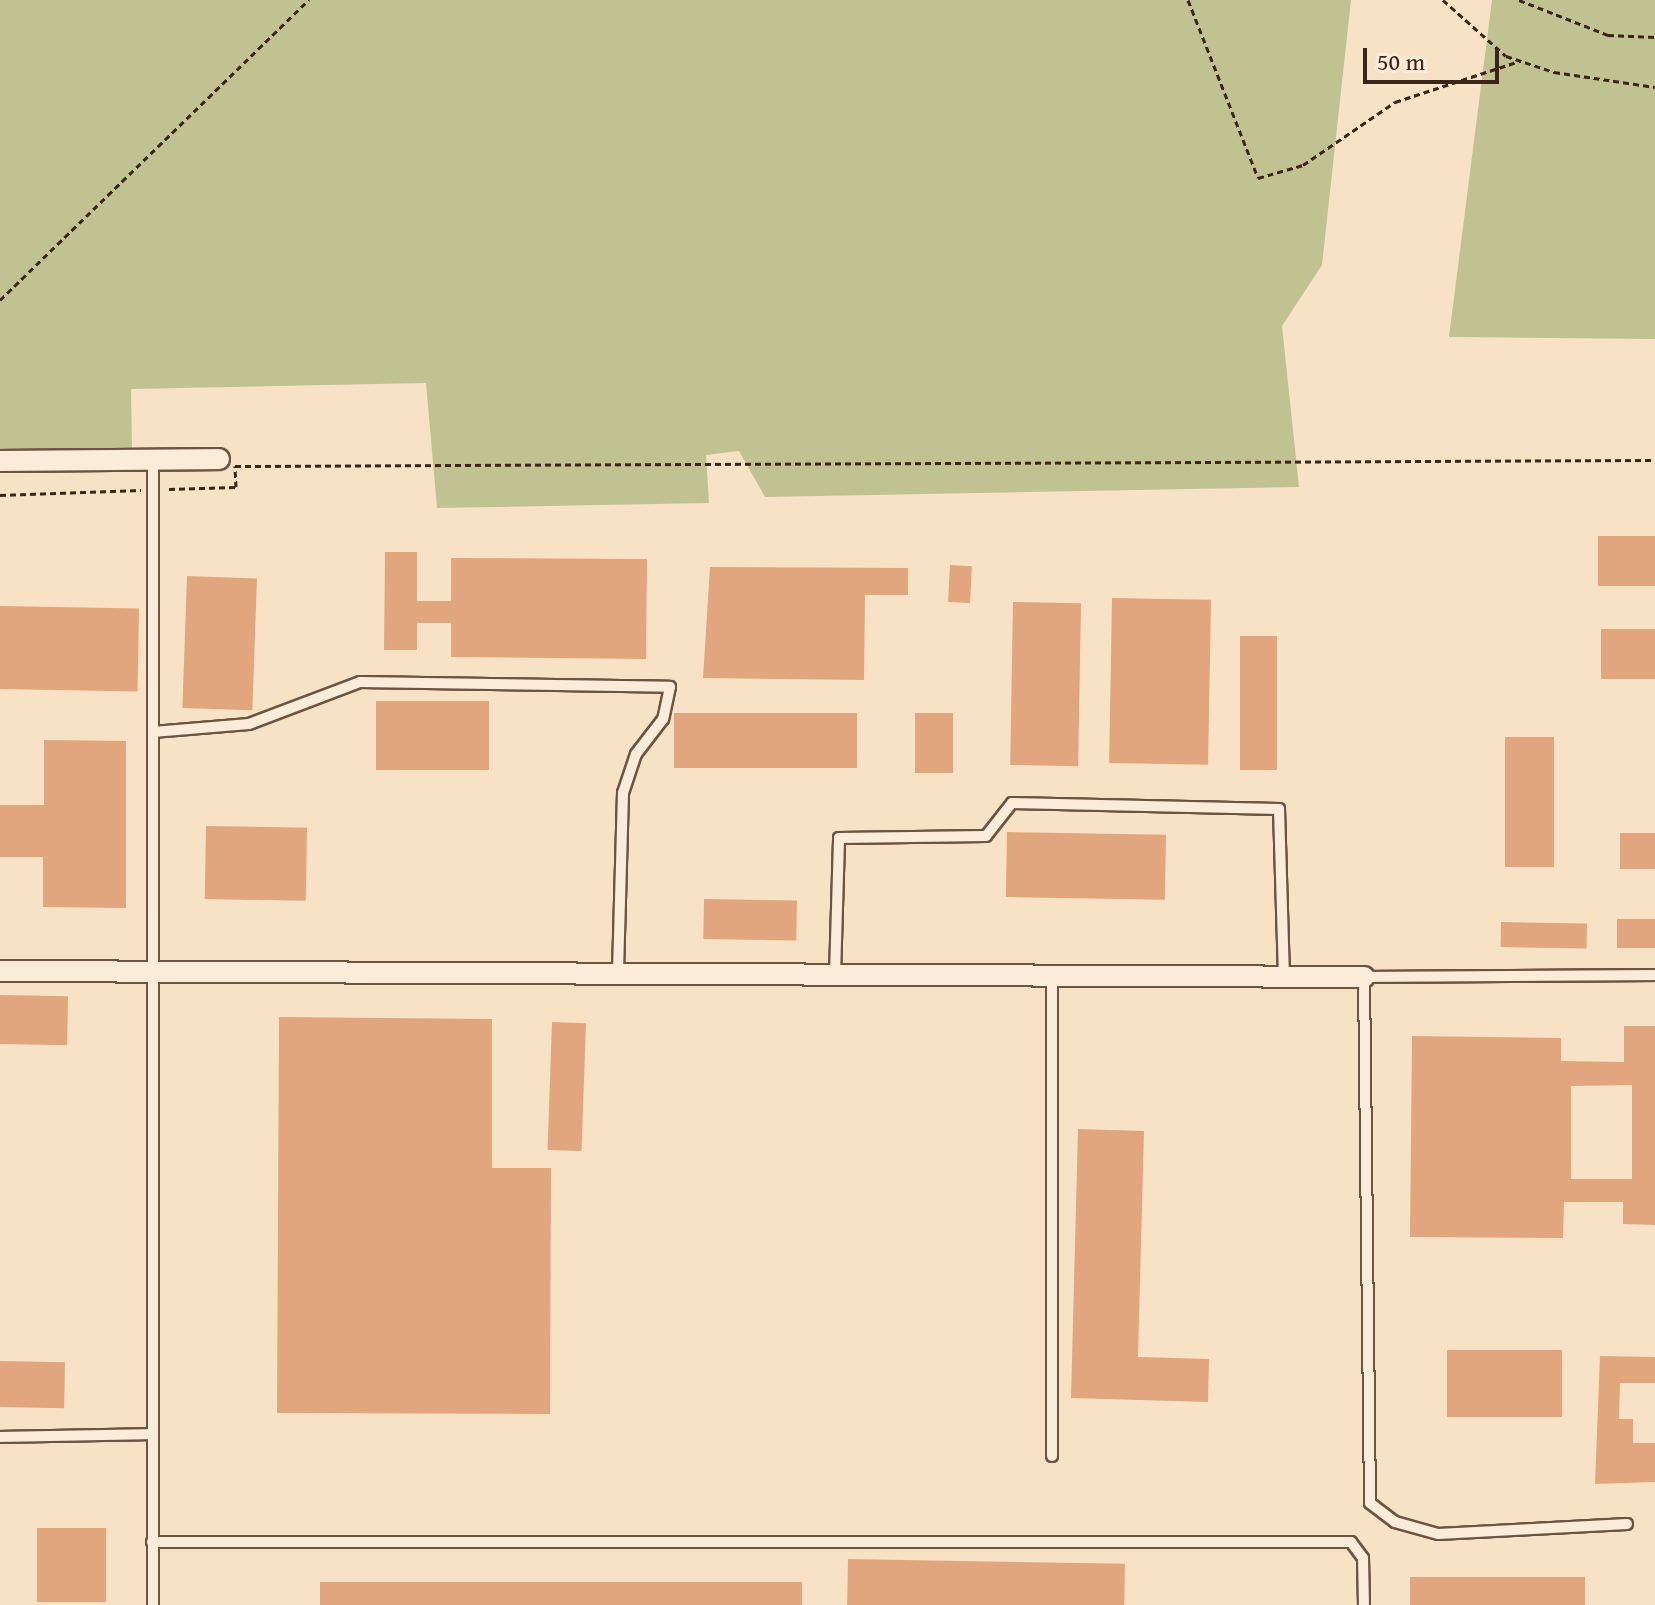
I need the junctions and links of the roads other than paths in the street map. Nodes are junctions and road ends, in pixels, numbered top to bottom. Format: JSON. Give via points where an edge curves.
{"nodes":[{"id":1,"x":153,"y":459,"type":"junction"},
{"id":2,"x":0,"y":461,"type":"edge"},
{"id":3,"x":227,"y":462,"type":"road end"},
{"id":4,"x":153,"y":732,"type":"junction"},
{"id":5,"x":0,"y":971,"type":"edge"},
{"id":6,"x":150,"y":975,"type":"junction"},
{"id":7,"x":1655,"y":975,"type":"edge"},
{"id":8,"x":618,"y":976,"type":"junction"},
{"id":9,"x":835,"y":976,"type":"junction"},
{"id":10,"x":1052,"y":977,"type":"junction"},
{"id":11,"x":1284,"y":977,"type":"junction"},
{"id":12,"x":1364,"y":977,"type":"junction"},
{"id":13,"x":152,"y":1434,"type":"junction"},
{"id":14,"x":0,"y":1437,"type":"edge"},
{"id":15,"x":1052,"y":1456,"type":"dead end"},
{"id":16,"x":1627,"y":1524,"type":"dead end"},
{"id":17,"x":152,"y":1542,"type":"junction"},
{"id":18,"x":153,"y":1605,"type":"edge"},
{"id":19,"x":1364,"y":1605,"type":"edge"}],
"edges":[{"from":1,"to":2,"type":"street"},
{"from":1,"to":3,"type":"street"},
{"from":1,"to":4,"type":"lane"},
{"from":4,"to":6,"type":"lane"},
{"from":4,"to":8,"type":"lane","via":[[249,724],[360,682],[670,687],[663,719],[636,754],[623,793]]},
{"from":5,"to":6,"type":"street"},
{"from":6,"to":8,"type":"street"},
{"from":6,"to":13,"type":"lane"},
{"from":7,"to":12,"type":"lane"},
{"from":8,"to":9,"type":"street"},
{"from":9,"to":10,"type":"street"},
{"from":9,"to":11,"type":"lane","via":[[839,838],[986,836],[1012,803],[1279,809]]},
{"from":10,"to":11,"type":"street"},
{"from":10,"to":15,"type":"lane"},
{"from":11,"to":12,"type":"street"},
{"from":12,"to":16,"type":"lane","via":[[1370,1503],[1395,1522],[1438,1534]]},
{"from":13,"to":14,"type":"lane"},
{"from":13,"to":17,"type":"lane"},
{"from":17,"to":18,"type":"lane"},
{"from":17,"to":19,"type":"lane","via":[[1351,1542],[1363,1558]]}]}
